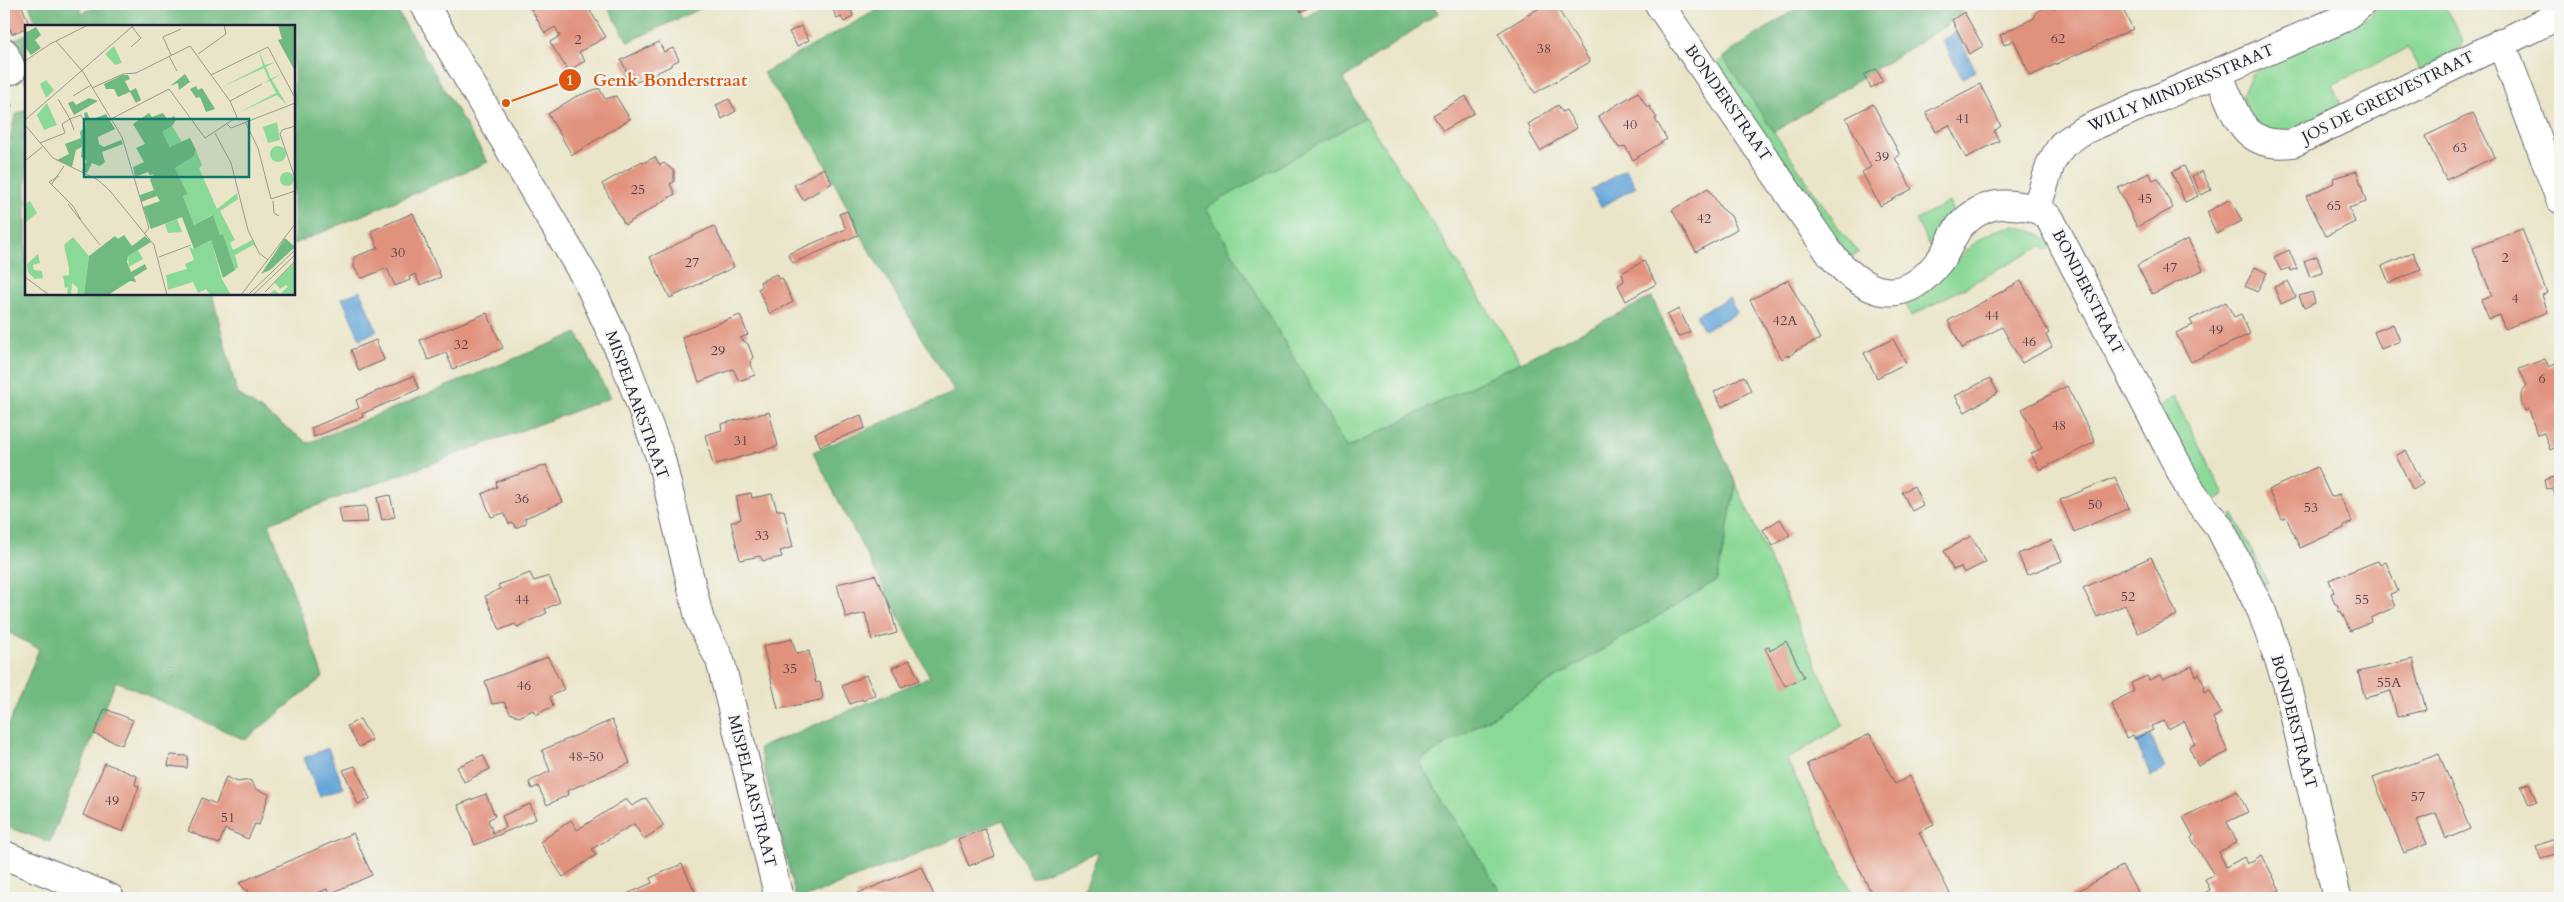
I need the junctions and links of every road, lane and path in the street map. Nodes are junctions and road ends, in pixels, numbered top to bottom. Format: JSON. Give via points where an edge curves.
{"nodes":[{"id":1,"x":424,"y":4,"type":"edge"},
{"id":2,"x":1659,"y":4,"type":"edge"},
{"id":3,"x":2361,"y":4,"type":"edge"},
{"id":4,"x":2560,"y":15,"type":"edge"},
{"id":5,"x":2501,"y":42,"type":"junction"},
{"id":6,"x":2218,"y":74,"type":"junction"},
{"id":7,"x":2560,"y":199,"type":"edge"},
{"id":8,"x":2037,"y":207,"type":"junction"},
{"id":9,"x":4,"y":855,"type":"edge"},
{"id":10,"x":110,"y":898,"type":"edge"},
{"id":11,"x":779,"y":898,"type":"edge"},
{"id":12,"x":2337,"y":898,"type":"edge"}],
"edges":[{"from":1,"to":11,"type":"street","name":"MISPELAARSTRAAT","via":[[588,282],[624,360],[661,459],[700,621],[720,660]]},
{"from":2,"to":8,"type":"street","name":"BONDERSTRAAT","via":[[1831,255],[1848,275],[1877,292],[1903,290],[1922,280],[1940,260],[1962,223],[1981,209],[2004,204]]},
{"from":3,"to":6,"type":"street","name":"WILLY MINDERSSTRAAT","via":[[2342,19]]},
{"from":4,"to":5,"type":"street","name":"JOS DE GREEVESTRAAT"},
{"from":5,"to":6,"type":"street","name":"JOS DE GREEVESTRAAT","via":[[2293,143],[2278,145],[2253,138],[2245,129]]},
{"from":5,"to":7,"type":"street"},
{"from":6,"to":8,"type":"street","name":"WILLY MINDERSSTRAAT","via":[[2082,131],[2068,140],[2051,163]]},
{"from":8,"to":12,"type":"street","name":"BONDERSTRAAT","via":[[2050,218],[2192,493],[2220,528],[2262,612],[2287,684]]},
{"from":9,"to":10,"type":"street"}]}
